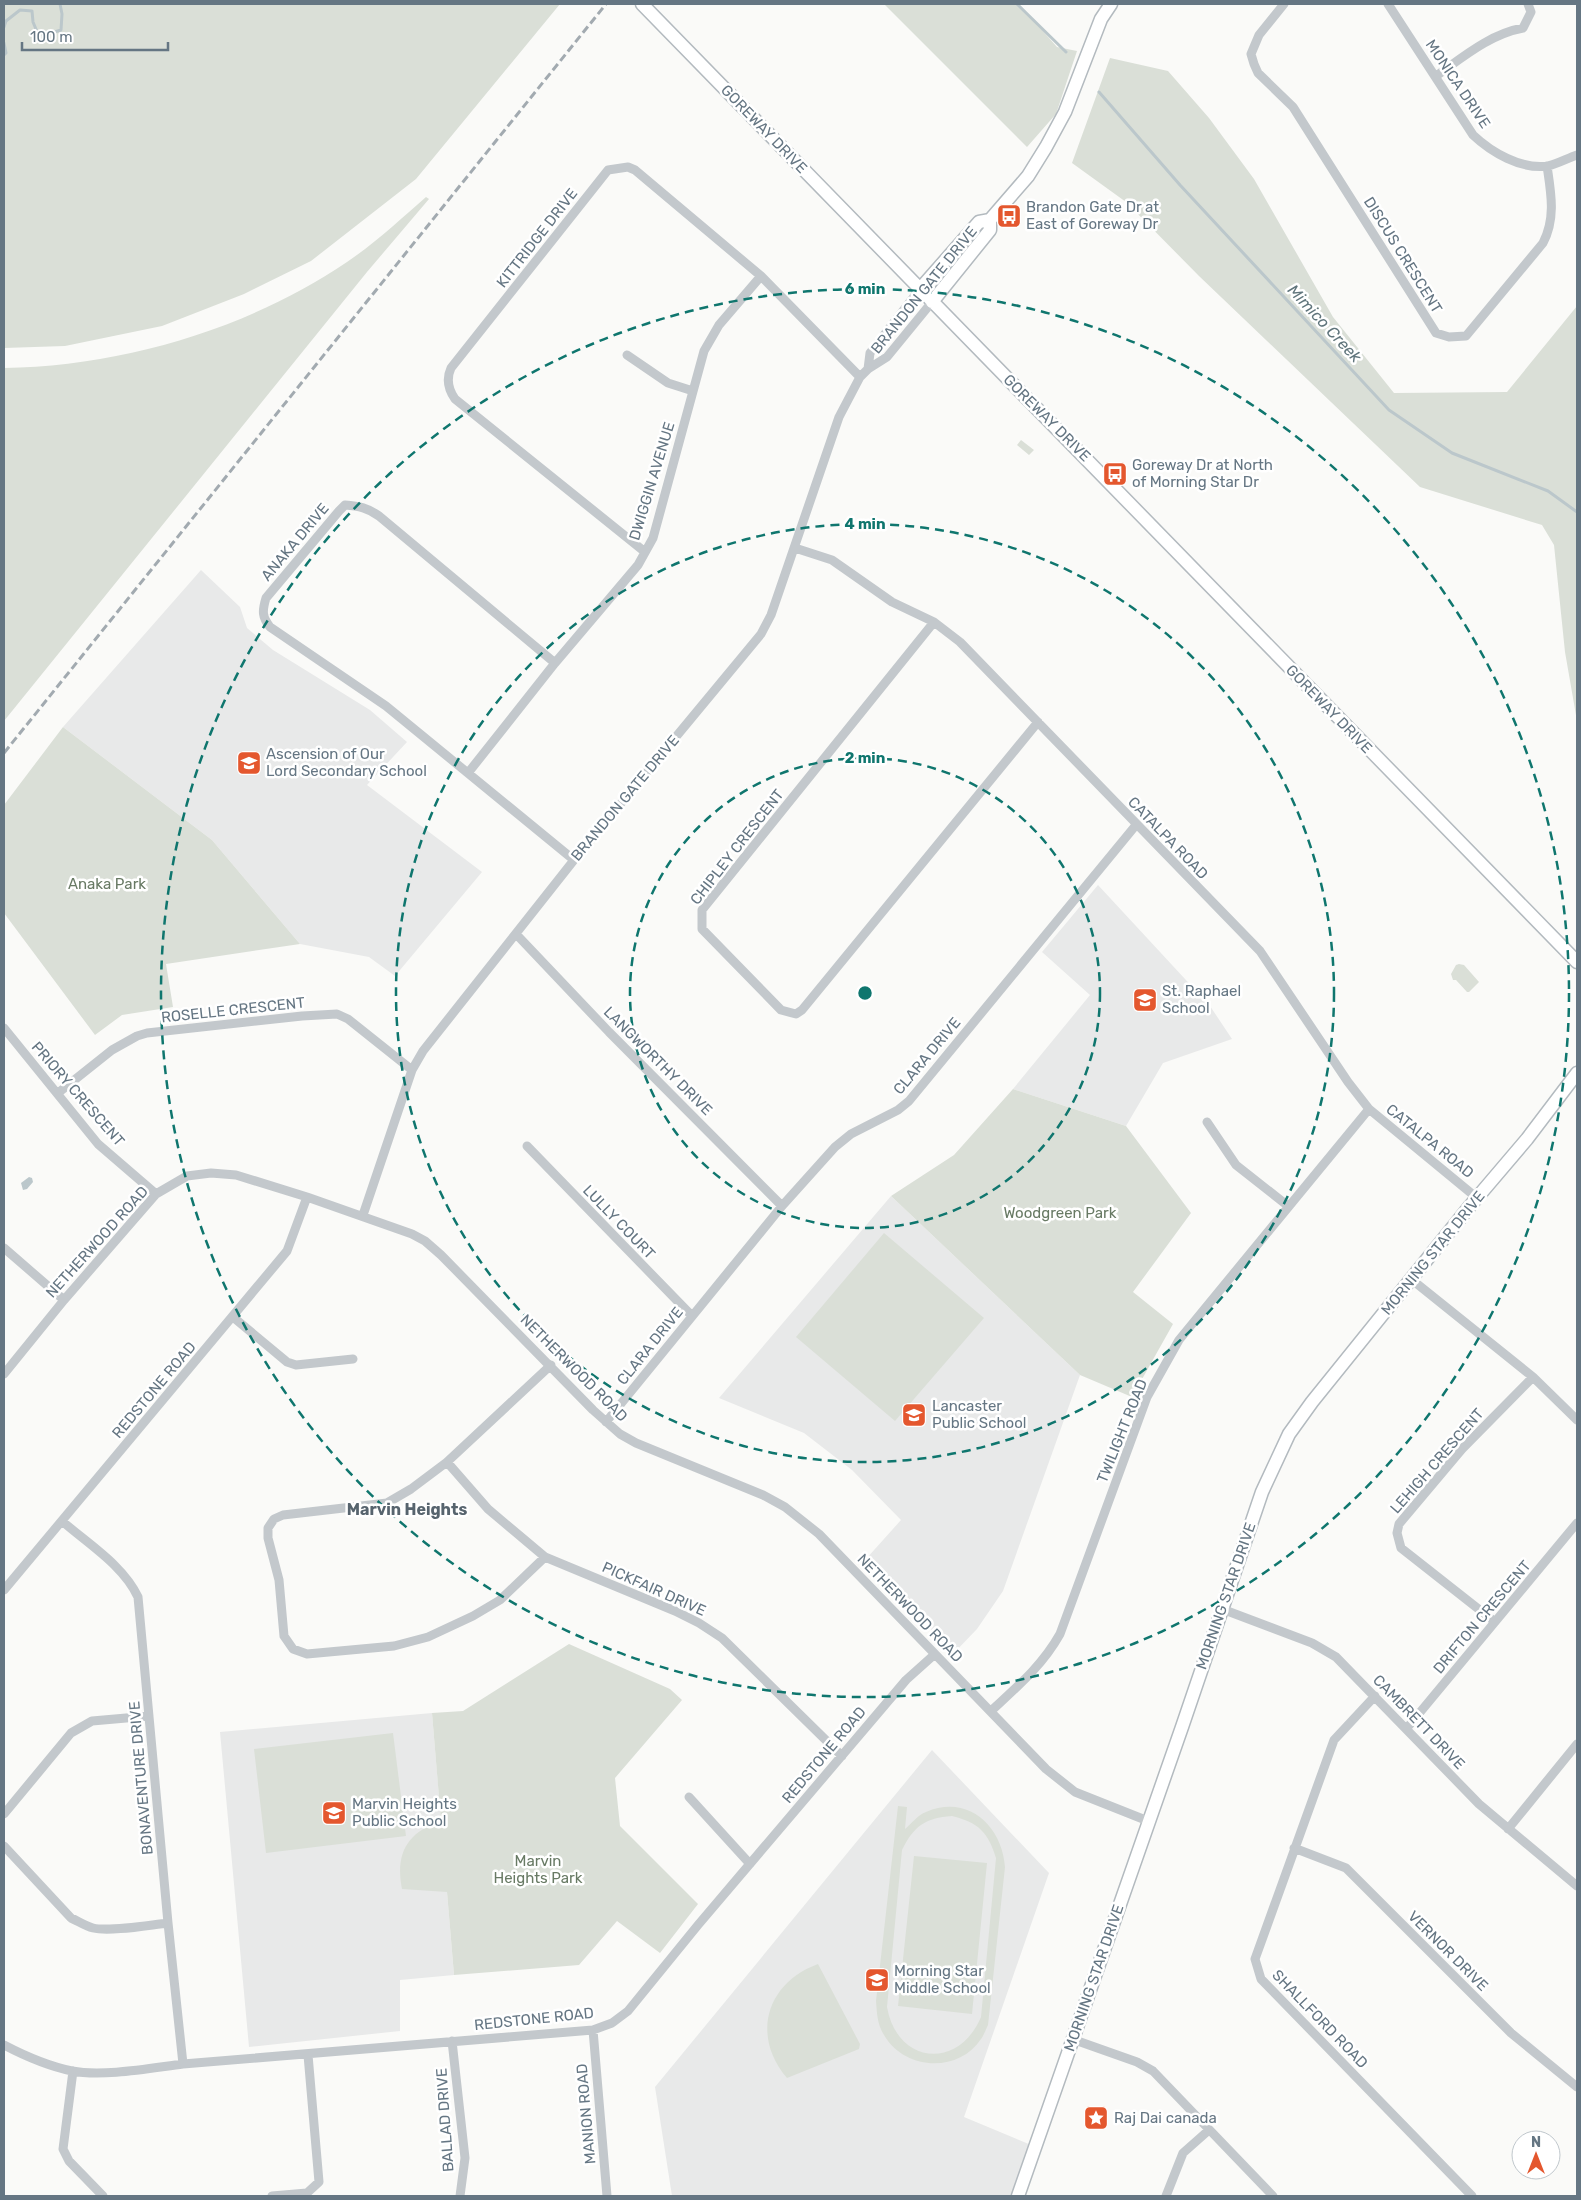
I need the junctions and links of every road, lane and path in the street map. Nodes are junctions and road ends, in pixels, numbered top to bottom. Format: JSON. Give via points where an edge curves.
{"nodes":[{"id":1,"x":642,"y":4,"type":"edge"},
{"id":2,"x":1111,"y":4,"type":"edge"},
{"id":3,"x":1284,"y":4,"type":"edge"},
{"id":4,"x":1388,"y":4,"type":"edge"},
{"id":5,"x":1528,"y":4,"type":"edge"},
{"id":6,"x":1436,"y":76,"type":"junction"},
{"id":7,"x":1577,"y":155,"type":"edge"},
{"id":8,"x":1547,"y":166,"type":"junction"},
{"id":9,"x":990,"y":220,"type":"junction"},
{"id":10,"x":761,"y":276,"type":"junction"},
{"id":11,"x":920,"y":289,"type":"junction"},
{"id":12,"x":932,"y":302,"type":"junction"},
{"id":13,"x":628,"y":354,"type":"dead end"},
{"id":14,"x":868,"y":369,"type":"junction"},
{"id":15,"x":860,"y":377,"type":"junction"},
{"id":16,"x":693,"y":391,"type":"junction"},
{"id":17,"x":795,"y":548,"type":"junction"},
{"id":18,"x":645,"y":552,"type":"junction"},
{"id":19,"x":934,"y":622,"type":"junction"},
{"id":20,"x":555,"y":663,"type":"junction"},
{"id":21,"x":1038,"y":722,"type":"junction"},
{"id":22,"x":468,"y":773,"type":"junction"},
{"id":23,"x":1136,"y":825,"type":"junction"},
{"id":24,"x":574,"y":860,"type":"junction"},
{"id":25,"x":516,"y":934,"type":"junction"},
{"id":26,"x":1577,"y":962,"type":"edge"},
{"id":27,"x":4,"y":1028,"type":"edge"},
{"id":28,"x":412,"y":1070,"type":"junction"},
{"id":29,"x":1577,"y":1073,"type":"edge"},
{"id":30,"x":58,"y":1093,"type":"junction"},
{"id":31,"x":1369,"y":1109,"type":"junction"},
{"id":32,"x":1208,"y":1122,"type":"dead end"},
{"id":33,"x":527,"y":1146,"type":"dead end"},
{"id":34,"x":156,"y":1194,"type":"junction"},
{"id":35,"x":307,"y":1197,"type":"junction"},
{"id":36,"x":1477,"y":1198,"type":"junction"},
{"id":37,"x":782,"y":1206,"type":"junction"},
{"id":38,"x":1288,"y":1206,"type":"junction"},
{"id":39,"x":363,"y":1215,"type":"junction"},
{"id":40,"x":4,"y":1248,"type":"edge"},
{"id":41,"x":1411,"y":1279,"type":"junction"},
{"id":42,"x":64,"y":1300,"type":"junction"},
{"id":43,"x":692,"y":1316,"type":"junction"},
{"id":44,"x":234,"y":1317,"type":"junction"},
{"id":45,"x":353,"y":1359,"type":"dead end"},
{"id":46,"x":551,"y":1365,"type":"junction"},
{"id":47,"x":4,"y":1374,"type":"edge"},
{"id":48,"x":1533,"y":1377,"type":"junction"},
{"id":49,"x":1577,"y":1420,"type":"edge"},
{"id":50,"x":606,"y":1422,"type":"junction"},
{"id":51,"x":447,"y":1462,"type":"junction"},
{"id":52,"x":62,"y":1522,"type":"junction"},
{"id":53,"x":1577,"y":1523,"type":"edge"},
{"id":54,"x":545,"y":1557,"type":"junction"},
{"id":55,"x":4,"y":1590,"type":"edge"},
{"id":56,"x":1222,"y":1609,"type":"junction"},
{"id":57,"x":1495,"y":1622,"type":"junction"},
{"id":58,"x":935,"y":1654,"type":"junction"},
{"id":59,"x":1375,"y":1696,"type":"junction"},
{"id":60,"x":991,"y":1711,"type":"junction"},
{"id":61,"x":149,"y":1716,"type":"junction"},
{"id":62,"x":1407,"y":1728,"type":"junction"},
{"id":63,"x":1577,"y":1744,"type":"edge"},
{"id":64,"x":842,"y":1756,"type":"junction"},
{"id":65,"x":689,"y":1797,"type":"dead end"},
{"id":66,"x":4,"y":1814,"type":"edge"},
{"id":67,"x":1148,"y":1821,"type":"junction"},
{"id":68,"x":1508,"y":1829,"type":"junction"},
{"id":69,"x":4,"y":1846,"type":"edge"},
{"id":70,"x":1294,"y":1848,"type":"junction"},
{"id":71,"x":750,"y":1864,"type":"junction"},
{"id":72,"x":1577,"y":1886,"type":"edge"},
{"id":73,"x":168,"y":1923,"type":"junction"},
{"id":74,"x":593,"y":2030,"type":"junction"},
{"id":75,"x":1072,"y":2039,"type":"junction"},
{"id":76,"x":452,"y":2041,"type":"junction"},
{"id":77,"x":4,"y":2045,"type":"edge"},
{"id":78,"x":308,"y":2055,"type":"junction"},
{"id":79,"x":183,"y":2064,"type":"junction"},
{"id":80,"x":73,"y":2071,"type":"junction"},
{"id":81,"x":1577,"y":2087,"type":"edge"},
{"id":82,"x":1208,"y":2130,"type":"junction"},
{"id":83,"x":103,"y":2196,"type":"edge"},
{"id":84,"x":272,"y":2196,"type":"edge"},
{"id":85,"x":460,"y":2196,"type":"edge"},
{"id":86,"x":607,"y":2196,"type":"edge"},
{"id":87,"x":1018,"y":2196,"type":"edge"},
{"id":88,"x":1166,"y":2196,"type":"edge"},
{"id":89,"x":1273,"y":2196,"type":"edge"},
{"id":90,"x":1472,"y":2196,"type":"edge"}],
"edges":[{"from":1,"to":11,"type":"street","name":"GOREWAY DRIVE"},
{"from":2,"to":9,"type":"street","name":"BRANDON GATE DRIVE","via":[[1101,19],[1065,112],[1046,147],[1028,176]]},
{"from":3,"to":8,"type":"street","name":"DISCUS CRESCENT","via":[[1259,35],[1251,54],[1258,73],[1293,107],[1436,333],[1449,337],[1466,336],[1543,243],[1552,219]]},
{"from":4,"to":6,"type":"street","name":"MONICA DRIVE"},
{"from":5,"to":6,"type":"street","via":[[1531,12],[1523,28],[1491,39]]},
{"from":6,"to":8,"type":"street","name":"MONICA DRIVE","via":[[1473,135],[1487,149],[1524,164]]},
{"from":7,"to":8,"type":"street","name":"MONICA DRIVE"},
{"from":9,"to":11,"type":"street","name":"BRANDON GATE DRIVE","via":[[979,222]]},
{"from":9,"to":12,"type":"street","name":"BRANDON GATE DRIVE","via":[[990,230]]},
{"from":10,"to":15,"type":"street","name":"KITTRIDGE DRIVE"},
{"from":10,"to":16,"type":"street","name":"DWIGGIN AVENUE","via":[[712,336],[704,351]]},
{"from":10,"to":18,"type":"street","name":"KITTRIDGE DRIVE","via":[[635,170],[628,167],[608,170],[448,374],[455,399]]},
{"from":11,"to":12,"type":"street","name":"GOREWAY DRIVE"},
{"from":11,"to":14,"type":"street","name":"BRANDON GATE DRIVE","via":[[870,353]]},
{"from":12,"to":14,"type":"street","name":"BRANDON GATE DRIVE","via":[[887,357]]},
{"from":12,"to":26,"type":"street","name":"GOREWAY DRIVE"},
{"from":13,"to":16,"type":"street","via":[[668,383]]},
{"from":14,"to":15,"type":"street","name":"BRANDON GATE DRIVE"},
{"from":15,"to":17,"type":"street","name":"BRANDON GATE DRIVE","via":[[833,431]]},
{"from":16,"to":18,"type":"street","name":"DWIGGIN AVENUE","via":[[653,538]]},
{"from":17,"to":19,"type":"street","name":"CATALPA ROAD","via":[[832,560],[892,602]]},
{"from":17,"to":24,"type":"street","name":"BRANDON GATE DRIVE","via":[[761,634]]},
{"from":18,"to":20,"type":"street","name":"DWIGGIN AVENUE","via":[[638,565]]},
{"from":19,"to":21,"type":"street","name":"CATALPA ROAD","via":[[960,642]]},
{"from":19,"to":21,"type":"street","name":"CHIPLEY CRESCENT","via":[[702,910],[702,929],[781,1010],[796,1014],[802,1010]]},
{"from":20,"to":22,"type":"street","name":"DWIGGIN AVENUE"},
{"from":20,"to":22,"type":"street","name":"ANAKA DRIVE","via":[[378,516],[355,506],[345,505],[339,511],[266,598],[263,618],[270,627],[386,706]]},
{"from":21,"to":23,"type":"street","name":"CATALPA ROAD"},
{"from":22,"to":24,"type":"street","name":"ANAKA DRIVE"},
{"from":23,"to":31,"type":"street","name":"CATALPA ROAD","via":[[1260,952]]},
{"from":23,"to":37,"type":"street","name":"CLARA DRIVE","via":[[909,1101],[834,1147]]},
{"from":24,"to":25,"type":"street","name":"BRANDON GATE DRIVE"},
{"from":25,"to":28,"type":"street","name":"BRANDON GATE DRIVE","via":[[422,1051]]},
{"from":25,"to":37,"type":"street","name":"LANGWORTHY DRIVE"},
{"from":27,"to":30,"type":"street","name":"PRIORY CRESCENT"},
{"from":28,"to":30,"type":"street","name":"ROSELLE CRESCENT","via":[[348,1019],[337,1014],[302,1016],[137,1036],[112,1050]]},
{"from":28,"to":39,"type":"street","name":"BRANDON GATE DRIVE"},
{"from":29,"to":36,"type":"street","name":"MORNING STAR DRIVE"},
{"from":30,"to":34,"type":"street","name":"PRIORY CRESCENT","via":[[98,1144]]},
{"from":31,"to":36,"type":"street","name":"CATALPA ROAD"},
{"from":31,"to":38,"type":"street","name":"TWILIGHT ROAD"},
{"from":32,"to":38,"type":"street","via":[[1236,1165]]},
{"from":33,"to":43,"type":"street","name":"LULLY COURT"},
{"from":34,"to":35,"type":"street","name":"NETHERWOOD ROAD","via":[[187,1176],[211,1173],[236,1175]]},
{"from":34,"to":42,"type":"street","name":"NETHERWOOD ROAD"},
{"from":35,"to":39,"type":"street","name":"NETHERWOOD ROAD"},
{"from":35,"to":44,"type":"street","name":"REDSTONE ROAD","via":[[287,1251]]},
{"from":36,"to":41,"type":"street","name":"MORNING STAR DRIVE"},
{"from":37,"to":43,"type":"street","name":"CLARA DRIVE"},
{"from":38,"to":60,"type":"street","name":"TWILIGHT ROAD","via":[[1179,1340],[1147,1397],[1060,1634],[1039,1666]]},
{"from":39,"to":46,"type":"street","name":"NETHERWOOD ROAD","via":[[425,1241]]},
{"from":40,"to":42,"type":"street"},
{"from":41,"to":48,"type":"street"},
{"from":41,"to":56,"type":"street","name":"MORNING STAR DRIVE","via":[[1289,1434],[1262,1492]]},
{"from":42,"to":47,"type":"street","name":"NETHERWOOD ROAD"},
{"from":43,"to":50,"type":"street","name":"CLARA DRIVE"},
{"from":44,"to":45,"type":"street","via":[[287,1362],[296,1365]]},
{"from":44,"to":52,"type":"street","name":"REDSTONE ROAD"},
{"from":46,"to":50,"type":"street","name":"NETHERWOOD ROAD"},
{"from":46,"to":51,"type":"street"},
{"from":48,"to":49,"type":"street"},
{"from":48,"to":57,"type":"street","name":"LEHIGH CRESCENT","via":[[1462,1449],[1399,1524],[1397,1533],[1401,1548]]},
{"from":50,"to":58,"type":"street","name":"NETHERWOOD ROAD","via":[[636,1443],[785,1507],[819,1534]]},
{"from":51,"to":54,"type":"street","name":"PICKFAIR DRIVE","via":[[488,1509]]},
{"from":51,"to":54,"type":"street","via":[[387,1503],[292,1513],[274,1519],[268,1528],[268,1538],[279,1580],[284,1636],[288,1645],[296,1652],[307,1654],[394,1646],[428,1637],[500,1600]]},
{"from":52,"to":55,"type":"street","name":"REDSTONE ROAD"},
{"from":52,"to":61,"type":"street","name":"BONAVENTURE DRIVE","via":[[120,1571],[138,1597]]},
{"from":53,"to":57,"type":"street","name":"DRIFTON CRESCENT"},
{"from":54,"to":64,"type":"street","name":"PICKFAIR DRIVE","via":[[674,1610],[722,1638]]},
{"from":56,"to":59,"type":"street","name":"CAMBRETT DRIVE","via":[[1324,1648]]},
{"from":56,"to":67,"type":"street","name":"MORNING STAR DRIVE"},
{"from":57,"to":62,"type":"street","name":"DRIFTON CRESCENT"},
{"from":58,"to":60,"type":"street","name":"NETHERWOOD ROAD"},
{"from":58,"to":64,"type":"street","name":"REDSTONE ROAD","via":[[906,1680]]},
{"from":59,"to":62,"type":"street","name":"CAMBRETT DRIVE"},
{"from":59,"to":70,"type":"street","name":"SHALLFORD ROAD","via":[[1334,1740]]},
{"from":60,"to":67,"type":"street","name":"NETHERWOOD ROAD","via":[[1046,1769],[1075,1792]]},
{"from":61,"to":66,"type":"street","via":[[92,1721],[71,1733]]},
{"from":61,"to":73,"type":"street","name":"BONAVENTURE DRIVE"},
{"from":62,"to":68,"type":"street","name":"CAMBRETT DRIVE","via":[[1479,1804]]},
{"from":63,"to":68,"type":"street"},
{"from":64,"to":71,"type":"street","name":"REDSTONE ROAD"},
{"from":65,"to":71,"type":"street"},
{"from":67,"to":75,"type":"street","name":"MORNING STAR DRIVE"},
{"from":68,"to":72,"type":"street","name":"CAMBRETT DRIVE"},
{"from":69,"to":73,"type":"street","via":[[71,1918],[83,1924],[108,1928]]},
{"from":70,"to":81,"type":"street","name":"VERNOR DRIVE","via":[[1346,1868],[1511,2033]]},
{"from":70,"to":90,"type":"street","name":"SHALLFORD ROAD","via":[[1255,1959],[1261,1979]]},
{"from":71,"to":74,"type":"street","name":"REDSTONE ROAD","via":[[628,2012]]},
{"from":73,"to":79,"type":"street","name":"BONAVENTURE DRIVE"},
{"from":74,"to":76,"type":"street","name":"REDSTONE ROAD"},
{"from":74,"to":86,"type":"street","name":"MANION ROAD"},
{"from":75,"to":82,"type":"street","via":[[1154,2071]]},
{"from":75,"to":87,"type":"street","name":"MORNING STAR DRIVE"},
{"from":76,"to":78,"type":"street","name":"REDSTONE ROAD"},
{"from":76,"to":85,"type":"street","name":"BALLAD DRIVE","via":[[465,2158]]},
{"from":77,"to":80,"type":"street","name":"REDSTONE ROAD","via":[[26,2056]]},
{"from":78,"to":79,"type":"street","name":"REDSTONE ROAD"},
{"from":78,"to":84,"type":"street","via":[[319,2182],[307,2193]]},
{"from":79,"to":80,"type":"street","name":"REDSTONE ROAD","via":[[119,2072]]},
{"from":80,"to":83,"type":"street","via":[[63,2149],[69,2161]]},
{"from":82,"to":88,"type":"street","via":[[1183,2152]]},
{"from":82,"to":89,"type":"street"}]}
